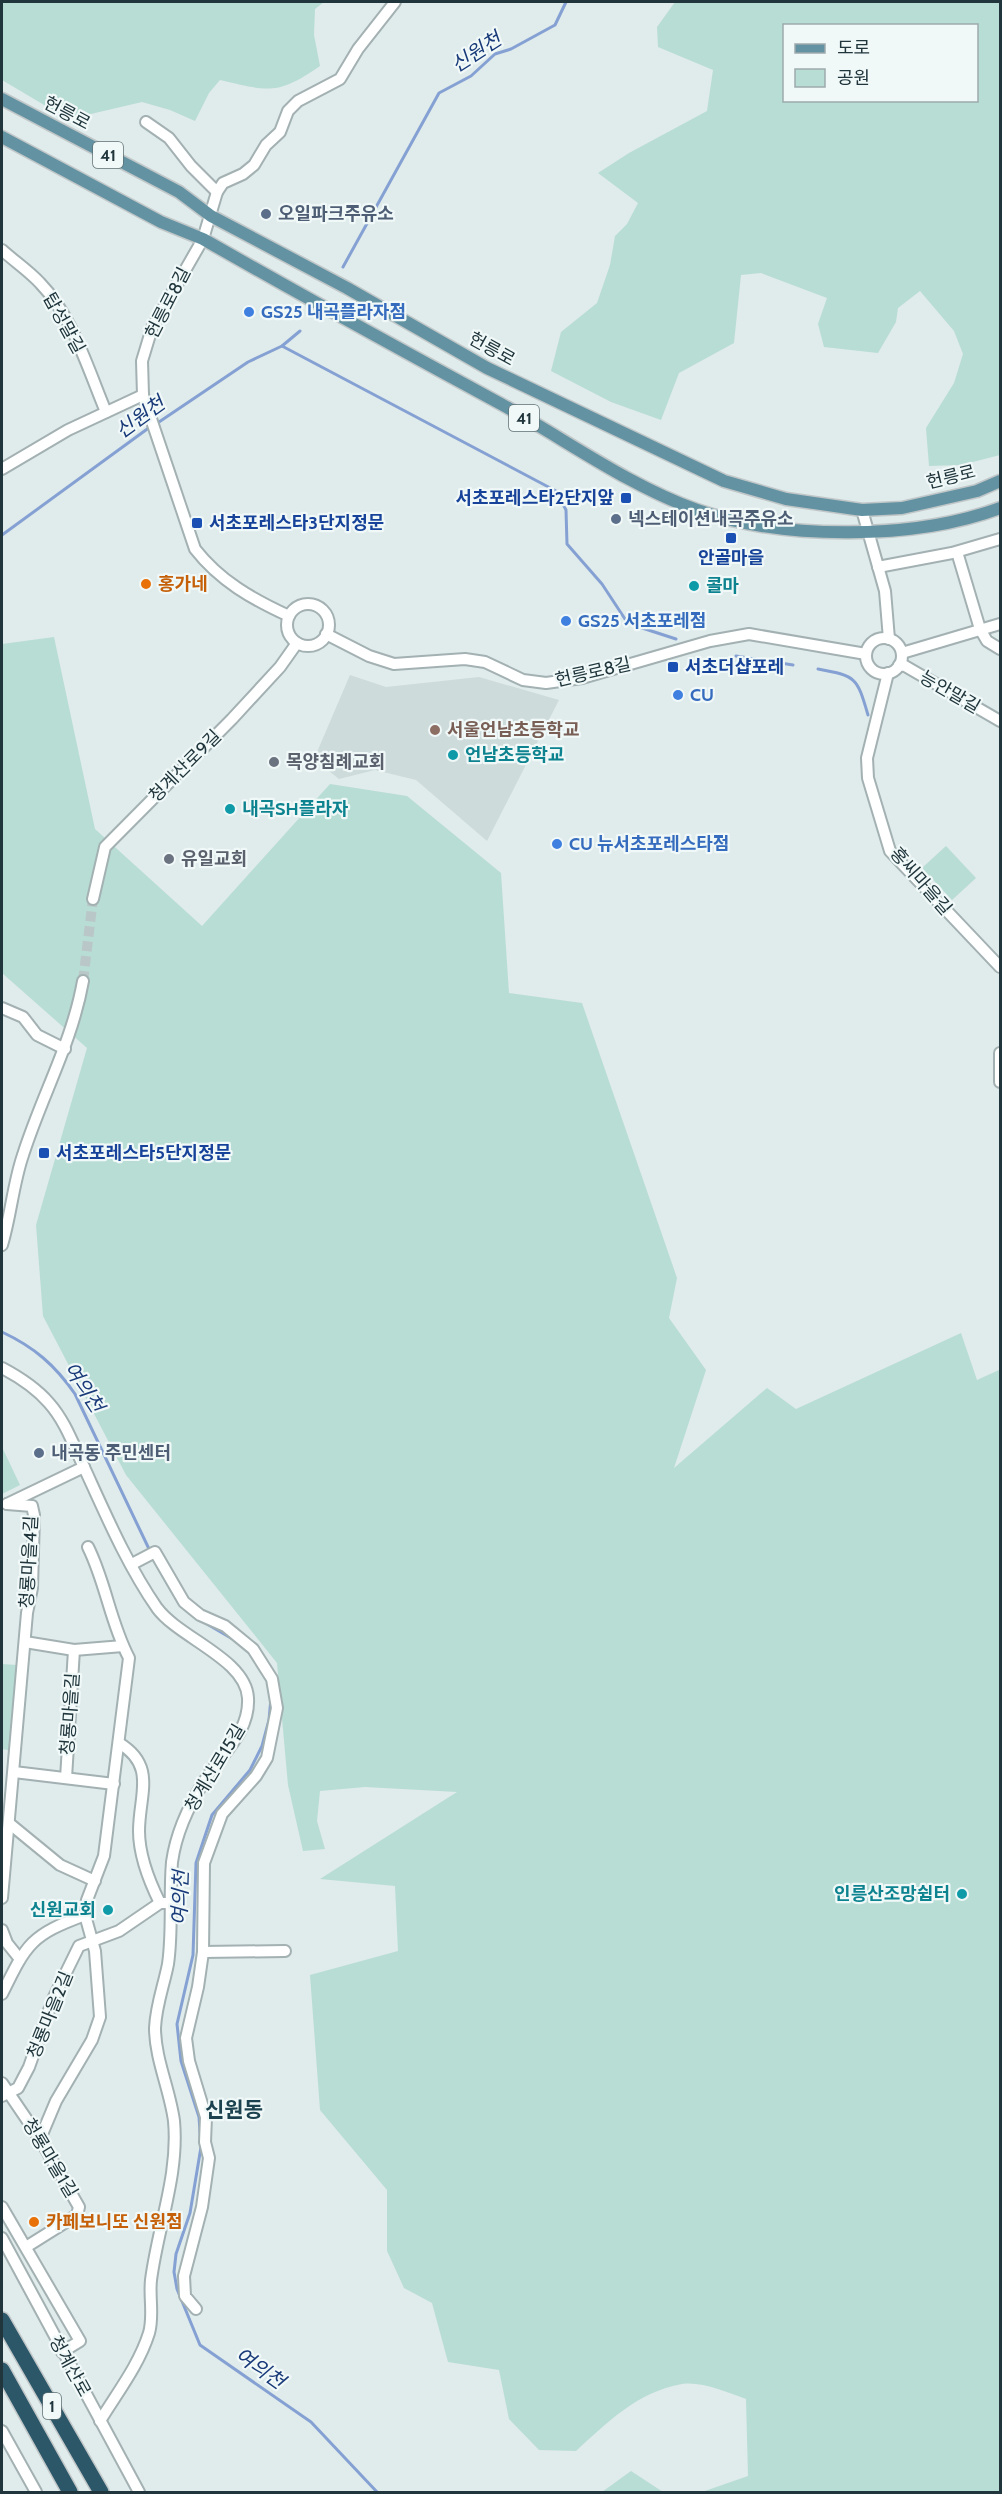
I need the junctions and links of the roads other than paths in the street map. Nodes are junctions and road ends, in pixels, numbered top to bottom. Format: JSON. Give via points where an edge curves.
{"nodes":[{"id":1,"x":395,"y":2,"type":"edge"},
{"id":2,"x":2,"y":99,"type":"edge"},
{"id":3,"x":146,"y":122,"type":"dead end"},
{"id":4,"x":2,"y":137,"type":"edge"},
{"id":5,"x":217,"y":192,"type":"junction"},
{"id":6,"x":211,"y":216,"type":"junction"},
{"id":7,"x":203,"y":239,"type":"junction"},
{"id":8,"x":2,"y":250,"type":"edge"},
{"id":9,"x":143,"y":395,"type":"junction"},
{"id":10,"x":106,"y":412,"type":"junction"},
{"id":11,"x":2,"y":469,"type":"edge"},
{"id":12,"x":1000,"y":481,"type":"edge"},
{"id":13,"x":1000,"y":508,"type":"edge"},
{"id":14,"x":862,"y":510,"type":"junction"},
{"id":15,"x":867,"y":531,"type":"junction"},
{"id":16,"x":1000,"y":539,"type":"edge"},
{"id":17,"x":957,"y":552,"type":"junction"},
{"id":18,"x":878,"y":567,"type":"junction"},
{"id":19,"x":288,"y":616,"type":"junction"},
{"id":20,"x":1000,"y":624,"type":"edge"},
{"id":21,"x":980,"y":629,"type":"junction"},
{"id":22,"x":326,"y":634,"type":"junction"},
{"id":23,"x":889,"y":639,"type":"junction"},
{"id":24,"x":297,"y":643,"type":"junction"},
{"id":25,"x":1000,"y":649,"type":"edge"},
{"id":26,"x":902,"y":653,"type":"junction"},
{"id":27,"x":866,"y":654,"type":"junction"},
{"id":28,"x":899,"y":665,"type":"junction"},
{"id":29,"x":888,"y":673,"type":"junction"},
{"id":30,"x":1000,"y":722,"type":"edge"},
{"id":31,"x":93,"y":899,"type":"tunnel mouth"},
{"id":32,"x":1000,"y":967,"type":"edge"},
{"id":33,"x":83,"y":981,"type":"tunnel mouth"},
{"id":34,"x":2,"y":1008,"type":"edge"},
{"id":35,"x":66,"y":1049,"type":"junction"},
{"id":36,"x":1000,"y":1053,"type":"edge"},
{"id":37,"x":1000,"y":1082,"type":"edge"},
{"id":38,"x":2,"y":1245,"type":"edge"},
{"id":39,"x":2,"y":1368,"type":"edge"},
{"id":40,"x":84,"y":1467,"type":"junction"},
{"id":41,"x":4,"y":1505,"type":"edge"},
{"id":42,"x":88,"y":1547,"type":"dead end"},
{"id":43,"x":132,"y":1564,"type":"junction"},
{"id":44,"x":25,"y":1642,"type":"junction"},
{"id":45,"x":123,"y":1646,"type":"junction"},
{"id":46,"x":74,"y":1650,"type":"junction"},
{"id":47,"x":119,"y":1743,"type":"junction"},
{"id":48,"x":14,"y":1772,"type":"junction"},
{"id":49,"x":66,"y":1778,"type":"junction"},
{"id":50,"x":114,"y":1784,"type":"junction"},
{"id":51,"x":7,"y":1800,"type":"edge"},
{"id":52,"x":10,"y":1824,"type":"junction"},
{"id":53,"x":95,"y":1881,"type":"junction"},
{"id":54,"x":2,"y":1898,"type":"edge"},
{"id":55,"x":165,"y":1903,"type":"junction"},
{"id":56,"x":85,"y":1915,"type":"junction"},
{"id":57,"x":2,"y":1930,"type":"edge"},
{"id":58,"x":92,"y":1940,"type":"junction"},
{"id":59,"x":285,"y":1951,"type":"dead end"},
{"id":60,"x":203,"y":1952,"type":"junction"},
{"id":61,"x":19,"y":1958,"type":"junction"},
{"id":62,"x":2,"y":1994,"type":"edge"},
{"id":63,"x":2,"y":2083,"type":"edge"},
{"id":64,"x":6,"y":2095,"type":"edge"},
{"id":65,"x":39,"y":2139,"type":"junction"},
{"id":66,"x":2,"y":2207,"type":"edge"},
{"id":67,"x":2,"y":2238,"type":"edge"},
{"id":68,"x":26,"y":2247,"type":"junction"},
{"id":69,"x":196,"y":2309,"type":"dead end"},
{"id":70,"x":2,"y":2320,"type":"edge"},
{"id":71,"x":62,"y":2352,"type":"junction"},
{"id":72,"x":2,"y":2370,"type":"edge"},
{"id":73,"x":100,"y":2421,"type":"junction"},
{"id":74,"x":2,"y":2431,"type":"edge"},
{"id":75,"x":36,"y":2493,"type":"edge"},
{"id":76,"x":70,"y":2493,"type":"edge"},
{"id":77,"x":101,"y":2493,"type":"edge"},
{"id":78,"x":139,"y":2493,"type":"edge"}],
"edges":[{"from":1,"to":5,"type":"street","via":[[340,79],[298,101],[254,165],[223,183]]},
{"from":2,"to":6,"type":"main road","name":"헌릉로","number":"41","via":[[179,192]]},
{"from":3,"to":5,"type":"street","via":[[169,138]]},
{"from":4,"to":7,"type":"main road","number":"41","via":[[161,222]]},
{"from":5,"to":6,"type":"street","name":"헌릉로8길"},
{"from":6,"to":7,"type":"street","name":"헌릉로8길"},
{"from":6,"to":14,"type":"main road","name":"헌릉로","number":"41","via":[[522,386],[597,418],[702,472],[786,500]]},
{"from":7,"to":9,"type":"street","name":"헌릉로8길","via":[[152,328],[142,361]]},
{"from":7,"to":15,"type":"main road","number":"41","via":[[507,407],[578,451],[695,509],[742,522]]},
{"from":8,"to":10,"type":"street","name":"탑성말길","via":[[41,284],[55,302]]},
{"from":9,"to":10,"type":"street"},
{"from":9,"to":19,"type":"street","name":"헌릉로8길","via":[[195,549],[211,569],[236,589]]},
{"from":10,"to":11,"type":"street"},
{"from":12,"to":14,"type":"main road","name":"헌릉로","number":"41","via":[[977,491],[913,505]]},
{"from":13,"to":15,"type":"main road","number":"41","via":[[957,522]]},
{"from":14,"to":15,"type":"street"},
{"from":15,"to":18,"type":"street"},
{"from":16,"to":17,"type":"street"},
{"from":17,"to":18,"type":"street"},
{"from":17,"to":21,"type":"street"},
{"from":18,"to":23,"type":"street","via":[[887,599]]},
{"from":19,"to":22,"type":"street","via":[[299,605],[313,604],[324,612]]},
{"from":19,"to":24,"type":"street","via":[[288,628]]},
{"from":20,"to":21,"type":"street"},
{"from":21,"to":25,"type":"street","via":[[987,641]]},
{"from":21,"to":26,"type":"street"},
{"from":22,"to":24,"type":"street","via":[[311,646]]},
{"from":22,"to":27,"type":"street","name":"헌릉로8길","via":[[394,664],[465,659],[485,662],[523,680],[546,683],[582,678],[710,641],[749,634]]},
{"from":23,"to":26,"type":"street"},
{"from":23,"to":27,"type":"street","via":[[874,641]]},
{"from":24,"to":31,"type":"street","name":"청계산로9길","via":[[232,719],[105,847]]},
{"from":26,"to":28,"type":"street"},
{"from":27,"to":29,"type":"street","via":[[872,669]]},
{"from":28,"to":29,"type":"street"},
{"from":28,"to":30,"type":"street","name":"능안말길"},
{"from":29,"to":32,"type":"street","name":"홍씨마을길","via":[[867,758],[868,778],[890,851]]},
{"from":33,"to":35,"type":"street"},
{"from":34,"to":35,"type":"street","via":[[23,1017],[37,1035]]},
{"from":35,"to":38,"type":"street","via":[[22,1155]]},
{"from":36,"to":37,"type":"street"},
{"from":39,"to":40,"type":"street","name":"청계산로15길","via":[[50,1403]]},
{"from":40,"to":41,"type":"street"},
{"from":40,"to":43,"type":"street","name":"청계산로15길"},
{"from":41,"to":44,"type":"street","name":"청룡마을4길","via":[[32,1506],[34,1515],[32,1588]]},
{"from":42,"to":45,"type":"street"},
{"from":43,"to":55,"type":"street","name":"청계산로15길","via":[[159,1611],[232,1668],[244,1682],[248,1697],[244,1725],[189,1806],[172,1860]]},
{"from":43,"to":60,"type":"street","via":[[155,1552],[184,1602],[200,1615],[225,1626],[253,1649],[273,1679],[275,1729],[267,1758],[222,1814],[204,1863]]},
{"from":44,"to":46,"type":"street"},
{"from":44,"to":48,"type":"street","name":"청룡마을4길"},
{"from":45,"to":46,"type":"street","name":"청룡마을길"},
{"from":45,"to":47,"type":"street","via":[[129,1658]]},
{"from":46,"to":49,"type":"street","name":"청룡마을길"},
{"from":47,"to":50,"type":"street"},
{"from":47,"to":55,"type":"street","via":[[134,1752],[144,1776],[139,1832],[144,1861]]},
{"from":48,"to":49,"type":"street"},
{"from":48,"to":51,"type":"street","name":"청룡마을4길"},
{"from":49,"to":50,"type":"street","name":"청룡마을길"},
{"from":50,"to":53,"type":"street","via":[[104,1856]]},
{"from":51,"to":52,"type":"street","name":"청룡마을4길"},
{"from":52,"to":53,"type":"street","via":[[60,1865]]},
{"from":52,"to":54,"type":"street","name":"청룡마을4길"},
{"from":53,"to":56,"type":"street"},
{"from":55,"to":58,"type":"street","via":[[119,1931]]},
{"from":55,"to":73,"type":"street","name":"청계산로15길","via":[[168,1963],[155,2029],[174,2120],[174,2162],[154,2264],[150,2329],[136,2362]]},
{"from":56,"to":58,"type":"street"},
{"from":56,"to":61,"type":"street","via":[[36,1937]]},
{"from":57,"to":61,"type":"street"},
{"from":58,"to":64,"type":"street","name":"청룡마을2길","via":[[79,1947],[53,1999],[29,2067],[18,2088]]},
{"from":58,"to":65,"type":"street","via":[[100,2017],[92,2040]]},
{"from":59,"to":60,"type":"street"},
{"from":60,"to":69,"type":"street","via":[[186,2038],[206,2117],[209,2158],[202,2207],[184,2276],[185,2296]]},
{"from":61,"to":62,"type":"street"},
{"from":63,"to":64,"type":"street","name":"청룡마을1길"},
{"from":64,"to":65,"type":"street","name":"청룡마을1길"},
{"from":65,"to":68,"type":"street","name":"청룡마을1길","via":[[79,2207],[76,2215]]},
{"from":66,"to":68,"type":"street"},
{"from":67,"to":71,"type":"street","name":"청계산로"},
{"from":68,"to":71,"type":"street","via":[[81,2341]]},
{"from":70,"to":77,"type":"highway","number":"1"},
{"from":71,"to":73,"type":"street","name":"청계산로"},
{"from":72,"to":76,"type":"highway","number":"1"},
{"from":73,"to":78,"type":"street","name":"청계산로"},
{"from":74,"to":75,"type":"street"}]}
